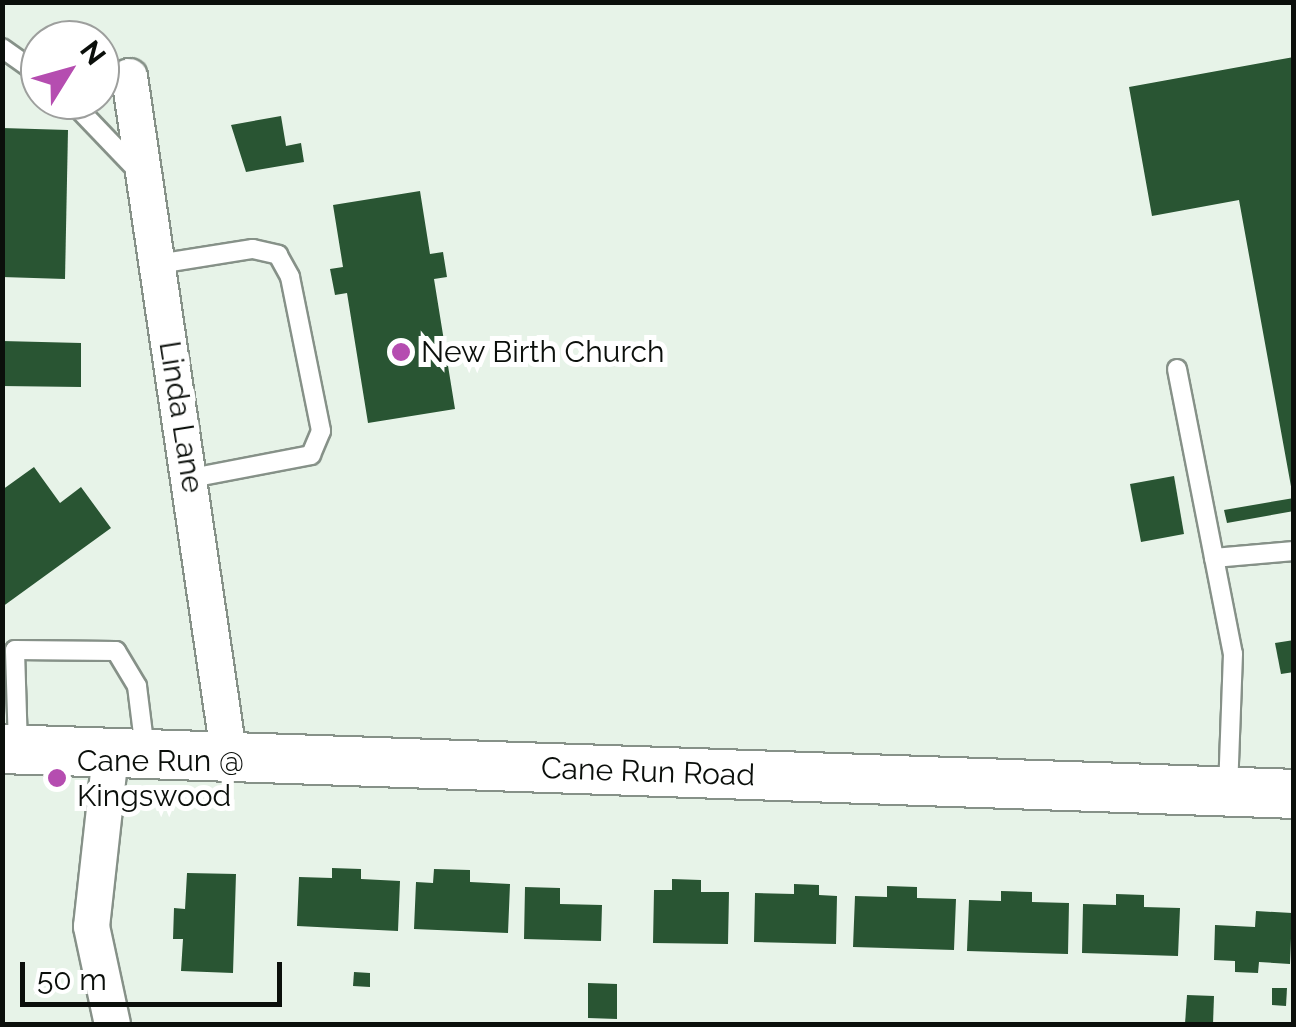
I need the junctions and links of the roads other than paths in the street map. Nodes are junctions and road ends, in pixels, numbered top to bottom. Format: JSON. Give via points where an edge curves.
{"nodes":[{"id":1,"x":128,"y":76,"type":"dead end"},
{"id":2,"x":89,"y":120,"type":"edge"},
{"id":3,"x":144,"y":178,"type":"junction"},
{"id":4,"x":158,"y":264,"type":"junction"},
{"id":5,"x":1178,"y":370,"type":"dead end"},
{"id":6,"x":191,"y":478,"type":"junction"},
{"id":7,"x":1294,"y":551,"type":"edge"},
{"id":8,"x":1214,"y":558,"type":"junction"},
{"id":9,"x":10,"y":749,"type":"edge"},
{"id":10,"x":128,"y":755,"type":"junction"},
{"id":11,"x":230,"y":759,"type":"junction"},
{"id":12,"x":1228,"y":792,"type":"junction"},
{"id":13,"x":1294,"y":794,"type":"edge"},
{"id":14,"x":112,"y":1024,"type":"edge"}],
"edges":[{"from":1,"to":3,"type":"street","name":"Linda Lane"},
{"from":2,"to":3,"type":"lane"},
{"from":3,"to":4,"type":"street","name":"Linda Lane"},
{"from":4,"to":6,"type":"street","name":"Linda Lane"},
{"from":4,"to":6,"type":"lane","via":[[253,249],[278,255],[290,277],[321,431],[311,456]]},
{"from":5,"to":8,"type":"lane"},
{"from":6,"to":11,"type":"street","name":"Linda Lane"},
{"from":7,"to":8,"type":"lane"},
{"from":8,"to":12,"type":"lane","via":[[1234,654]]},
{"from":9,"to":10,"type":"main road","name":"Cane Run Road"},
{"from":9,"to":10,"type":"lane","via":[[15,650],[116,651],[136,686]]},
{"from":10,"to":11,"type":"main road","name":"Cane Run Road"},
{"from":10,"to":14,"type":"street","via":[[91,926]]},
{"from":11,"to":12,"type":"main road","name":"Cane Run Road"},
{"from":12,"to":13,"type":"main road","name":"Cane Run Road"}]}
